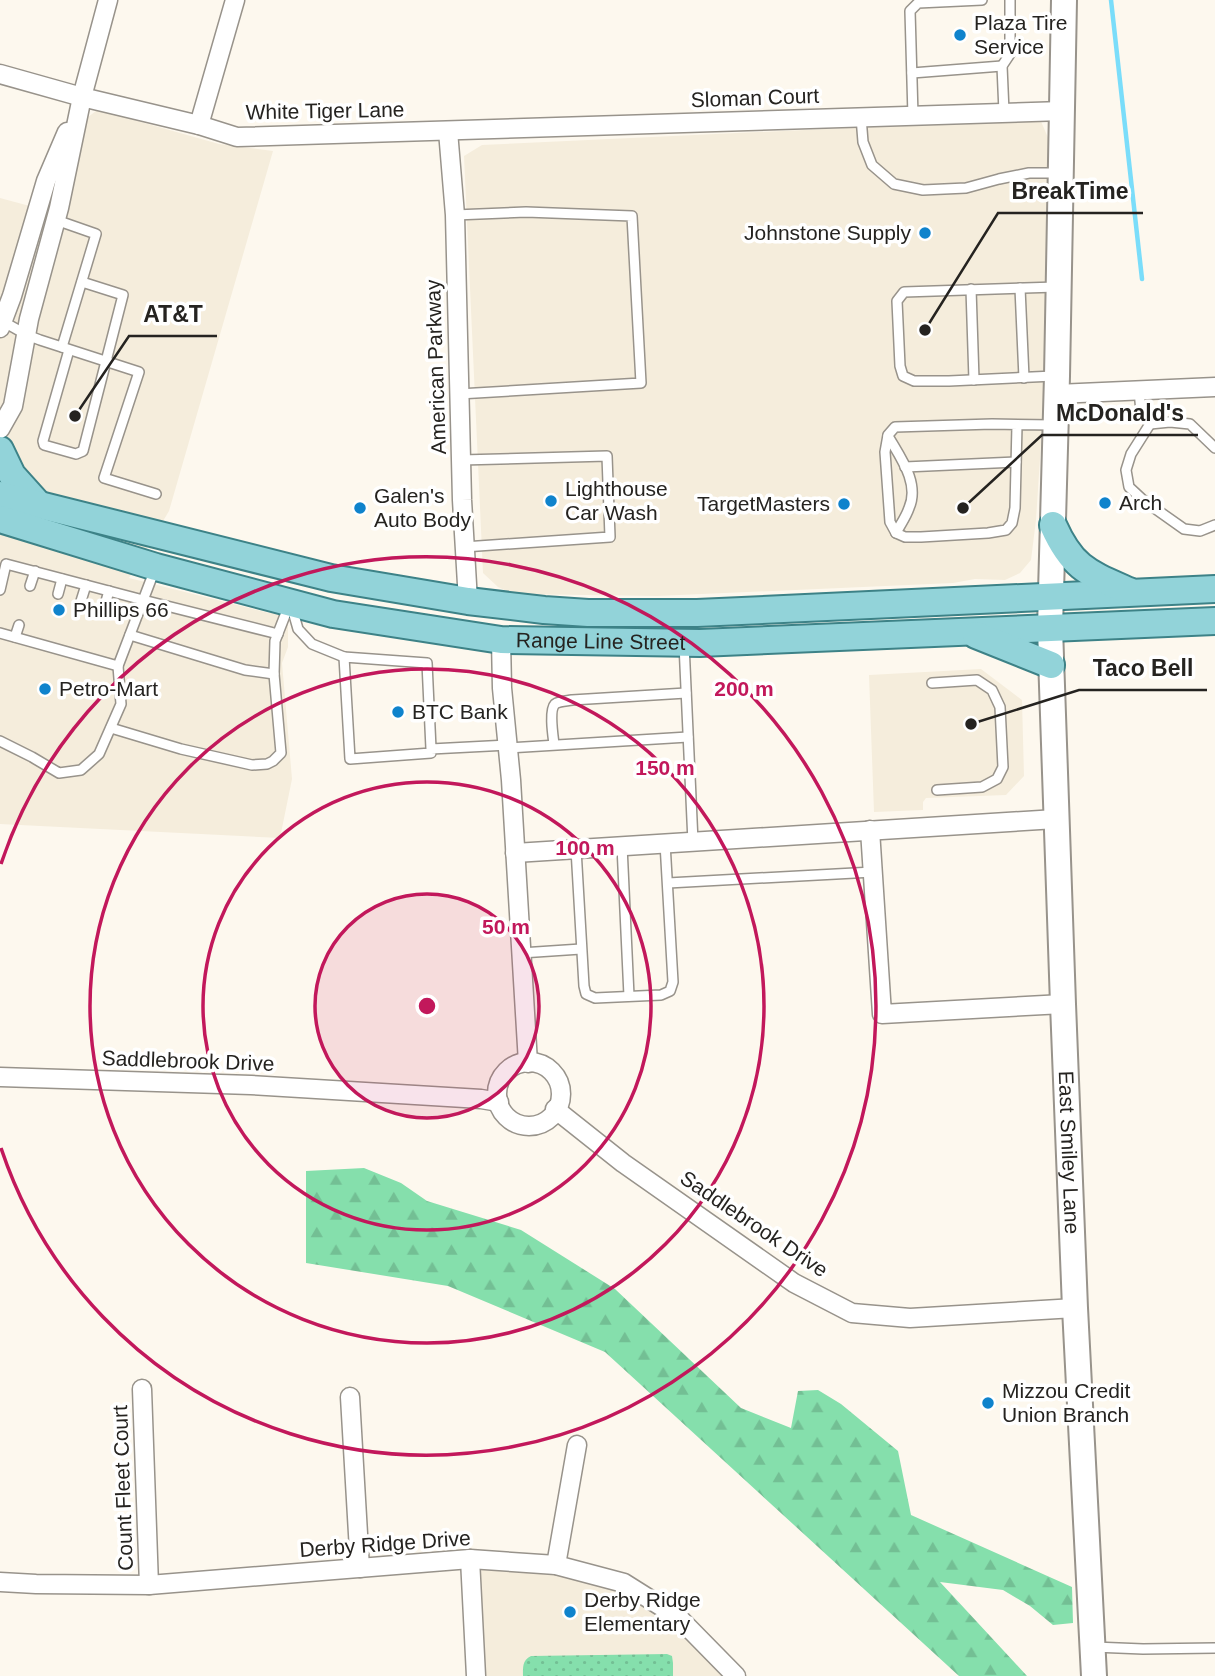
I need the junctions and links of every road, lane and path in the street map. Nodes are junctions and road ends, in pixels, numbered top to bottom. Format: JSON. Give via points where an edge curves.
{"nodes":[{"id":1,"x":108,"y":0,"type":"edge"},
{"id":2,"x":234,"y":0,"type":"edge"},
{"id":3,"x":982,"y":0,"type":"edge"},
{"id":4,"x":1010,"y":0,"type":"edge"},
{"id":5,"x":1064,"y":0,"type":"edge"},
{"id":6,"x":1002,"y":66,"type":"junction"},
{"id":7,"x":912,"y":73,"type":"junction"},
{"id":8,"x":0,"y":74,"type":"edge"},
{"id":9,"x":82,"y":97,"type":"junction"},
{"id":10,"x":1063,"y":111,"type":"junction"},
{"id":11,"x":1004,"y":112,"type":"junction"},
{"id":12,"x":913,"y":116,"type":"junction"},
{"id":13,"x":861,"y":117,"type":"junction"},
{"id":14,"x":199,"y":125,"type":"junction"},
{"id":15,"x":448,"y":131,"type":"junction"},
{"id":16,"x":1061,"y":173,"type":"junction"},
{"id":17,"x":455,"y":215,"type":"junction"},
{"id":18,"x":56,"y":220,"type":"junction"},
{"id":19,"x":82,"y":282,"type":"junction"},
{"id":20,"x":1059,"y":287,"type":"junction"},
{"id":21,"x":1020,"y":288,"type":"junction"},
{"id":22,"x":971,"y":289,"type":"junction"},
{"id":23,"x":1,"y":323,"type":"edge"},
{"id":24,"x":27,"y":335,"type":"junction"},
{"id":25,"x":66,"y":349,"type":"junction"},
{"id":26,"x":106,"y":361,"type":"junction"},
{"id":27,"x":1024,"y":377,"type":"junction"},
{"id":28,"x":974,"y":380,"type":"junction"},
{"id":29,"x":1057,"y":385,"type":"junction"},
{"id":30,"x":1215,"y":387,"type":"edge"},
{"id":31,"x":1139,"y":390,"type":"junction"},
{"id":32,"x":459,"y":394,"type":"junction"},
{"id":33,"x":1150,"y":424,"type":"junction"},
{"id":34,"x":1017,"y":425,"type":"junction"},
{"id":35,"x":1056,"y":425,"type":"junction"},
{"id":36,"x":0,"y":429,"type":"edge"},
{"id":37,"x":888,"y":435,"type":"junction"},
{"id":38,"x":1215,"y":449,"type":"edge"},
{"id":39,"x":0,"y":450,"type":"edge"},
{"id":40,"x":461,"y":460,"type":"junction"},
{"id":41,"x":1016,"y":462,"type":"junction"},
{"id":42,"x":905,"y":467,"type":"junction"},
{"id":43,"x":156,"y":494,"type":"dead end"},
{"id":44,"x":0,"y":495,"type":"edge"},
{"id":45,"x":39,"y":505,"type":"junction"},
{"id":46,"x":0,"y":519,"type":"edge"},
{"id":47,"x":1053,"y":525,"type":"junction"},
{"id":48,"x":1215,"y":525,"type":"edge"},
{"id":49,"x":896,"y":533,"type":"junction"},
{"id":50,"x":464,"y":547,"type":"junction"},
{"id":51,"x":156,"y":568,"type":"junction"},
{"id":52,"x":35,"y":571,"type":"junction"},
{"id":53,"x":62,"y":579,"type":"junction"},
{"id":54,"x":86,"y":585,"type":"junction"},
{"id":55,"x":30,"y":586,"type":"dead end"},
{"id":56,"x":1215,"y":589,"type":"edge"},
{"id":57,"x":0,"y":590,"type":"edge"},
{"id":58,"x":109,"y":591,"type":"junction"},
{"id":59,"x":1134,"y":593,"type":"junction"},
{"id":60,"x":58,"y":594,"type":"dead end"},
{"id":61,"x":1051,"y":597,"type":"junction"},
{"id":62,"x":143,"y":600,"type":"junction"},
{"id":63,"x":81,"y":601,"type":"dead end"},
{"id":64,"x":468,"y":601,"type":"junction"},
{"id":65,"x":290,"y":603,"type":"junction"},
{"id":66,"x":104,"y":607,"type":"dead end"},
{"id":67,"x":323,"y":612,"type":"junction"},
{"id":68,"x":631,"y":613,"type":"junction"},
{"id":69,"x":1215,"y":621,"type":"edge"},
{"id":70,"x":19,"y":625,"type":"dead end"},
{"id":71,"x":1050,"y":628,"type":"junction"},
{"id":72,"x":45,"y":632,"type":"dead end"},
{"id":73,"x":968,"y":632,"type":"junction"},
{"id":74,"x":0,"y":633,"type":"edge"},
{"id":75,"x":278,"y":634,"type":"junction"},
{"id":76,"x":130,"y":635,"type":"junction"},
{"id":77,"x":15,"y":637,"type":"junction"},
{"id":78,"x":70,"y":639,"type":"dead end"},
{"id":79,"x":501,"y":640,"type":"junction"},
{"id":80,"x":684,"y":643,"type":"junction"},
{"id":81,"x":41,"y":644,"type":"junction"},
{"id":82,"x":94,"y":646,"type":"dead end"},
{"id":83,"x":67,"y":651,"type":"junction"},
{"id":84,"x":344,"y":657,"type":"junction"},
{"id":85,"x":90,"y":658,"type":"junction"},
{"id":86,"x":118,"y":666,"type":"junction"},
{"id":87,"x":1051,"y":666,"type":"junction"},
{"id":88,"x":274,"y":674,"type":"junction"},
{"id":89,"x":932,"y":682,"type":"dead end"},
{"id":90,"x":686,"y":693,"type":"junction"},
{"id":91,"x":111,"y":727,"type":"junction"},
{"id":92,"x":688,"y":737,"type":"junction"},
{"id":93,"x":0,"y":741,"type":"edge"},
{"id":94,"x":554,"y":744,"type":"junction"},
{"id":95,"x":508,"y":746,"type":"junction"},
{"id":96,"x":431,"y":749,"type":"junction"},
{"id":97,"x":937,"y":790,"type":"dead end"},
{"id":98,"x":1056,"y":819,"type":"junction"},
{"id":99,"x":870,"y":830,"type":"junction"},
{"id":100,"x":693,"y":842,"type":"junction"},
{"id":101,"x":665,"y":843,"type":"junction"},
{"id":102,"x":622,"y":846,"type":"junction"},
{"id":103,"x":576,"y":849,"type":"junction"},
{"id":104,"x":515,"y":853,"type":"junction"},
{"id":105,"x":873,"y":872,"type":"junction"},
{"id":106,"x":668,"y":883,"type":"junction"},
{"id":107,"x":581,"y":949,"type":"junction"},
{"id":108,"x":521,"y":953,"type":"junction"},
{"id":109,"x":629,"y":996,"type":"junction"},
{"id":110,"x":1063,"y":1004,"type":"junction"},
{"id":111,"x":528,"y":1063,"type":"junction"},
{"id":112,"x":0,"y":1077,"type":"edge"},
{"id":113,"x":499,"y":1102,"type":"junction"},
{"id":114,"x":555,"y":1109,"type":"junction"},
{"id":115,"x":1075,"y":1308,"type":"junction"},
{"id":116,"x":142,"y":1389,"type":"dead end"},
{"id":117,"x":350,"y":1397,"type":"dead end"},
{"id":118,"x":577,"y":1445,"type":"dead end"},
{"id":119,"x":470,"y":1559,"type":"junction"},
{"id":120,"x":556,"y":1565,"type":"junction"},
{"id":121,"x":360,"y":1568,"type":"junction"},
{"id":122,"x":0,"y":1582,"type":"edge"},
{"id":123,"x":149,"y":1585,"type":"junction"},
{"id":124,"x":1092,"y":1647,"type":"junction"},
{"id":125,"x":1215,"y":1648,"type":"edge"},
{"id":126,"x":731,"y":1674,"type":"edge"},
{"id":127,"x":476,"y":1676,"type":"edge"},
{"id":128,"x":1094,"y":1676,"type":"edge"}],
"edges":[{"from":1,"to":9,"type":"street"},
{"from":2,"to":14,"type":"street"},
{"from":3,"to":7,"type":"lane","via":[[918,3],[910,11]]},
{"from":4,"to":6,"type":"lane","via":[[1010,54]]},
{"from":5,"to":10,"type":"street","name":"East Smiley Lane"},
{"from":6,"to":7,"type":"lane"},
{"from":6,"to":11,"type":"lane"},
{"from":7,"to":12,"type":"lane"},
{"from":8,"to":9,"type":"street","name":"White Tiger Lane"},
{"from":9,"to":14,"type":"street","name":"White Tiger Lane"},
{"from":9,"to":18,"type":"street"},
{"from":9,"to":23,"type":"street","via":[[46,181]]},
{"from":10,"to":11,"type":"street","name":"Sloman Court"},
{"from":10,"to":16,"type":"street","name":"East Smiley Lane"},
{"from":11,"to":12,"type":"street","name":"Sloman Court"},
{"from":12,"to":13,"type":"street","name":"Sloman Court"},
{"from":13,"to":15,"type":"street","name":"Sloman Court"},
{"from":13,"to":16,"type":"lane","via":[[863,142],[872,165],[894,184],[923,190],[966,188],[1029,173]]},
{"from":14,"to":15,"type":"street","name":"White Tiger Lane","via":[[237,137]]},
{"from":15,"to":17,"type":"street","name":"American Parkway"},
{"from":16,"to":20,"type":"street","name":"East Smiley Lane"},
{"from":17,"to":32,"type":"street","name":"American Parkway"},
{"from":17,"to":32,"type":"lane","via":[[632,216],[641,383]]},
{"from":18,"to":19,"type":"lane","via":[[96,234]]},
{"from":18,"to":24,"type":"street"},
{"from":19,"to":25,"type":"lane"},
{"from":19,"to":26,"type":"lane","via":[[123,295]]},
{"from":20,"to":21,"type":"lane"},
{"from":20,"to":29,"type":"street","name":"East Smiley Lane"},
{"from":21,"to":22,"type":"lane"},
{"from":21,"to":27,"type":"lane"},
{"from":22,"to":28,"type":"lane"},
{"from":22,"to":28,"type":"lane","via":[[904,292],[897,301],[897,314],[903,376],[914,381]]},
{"from":23,"to":24,"type":"lane"},
{"from":24,"to":25,"type":"lane"},
{"from":24,"to":36,"type":"street","via":[[13,406]]},
{"from":25,"to":26,"type":"lane"},
{"from":25,"to":26,"type":"lane","via":[[44,445],[76,454],[83,451]]},
{"from":26,"to":43,"type":"lane","via":[[139,372],[104,478]]},
{"from":27,"to":28,"type":"lane"},
{"from":27,"to":29,"type":"lane"},
{"from":29,"to":31,"type":"street"},
{"from":29,"to":35,"type":"street","name":"East Smiley Lane"},
{"from":30,"to":31,"type":"street"},
{"from":31,"to":33,"type":"lane","via":[[1141,412]]},
{"from":32,"to":40,"type":"street","name":"American Parkway"},
{"from":33,"to":38,"type":"lane","via":[[1190,424]]},
{"from":33,"to":48,"type":"lane","via":[[1131,454],[1126,470],[1129,487],[1184,529],[1200,531]]},
{"from":34,"to":35,"type":"lane"},
{"from":34,"to":37,"type":"lane","via":[[907,425],[895,427]]},
{"from":34,"to":41,"type":"lane"},
{"from":35,"to":47,"type":"street","name":"East Smiley Lane"},
{"from":37,"to":42,"type":"lane"},
{"from":37,"to":49,"type":"lane","via":[[890,522]]},
{"from":39,"to":45,"type":"main road","via":[[12,475]]},
{"from":40,"to":50,"type":"street","name":"American Parkway"},
{"from":40,"to":50,"type":"lane","via":[[607,456],[610,537]]},
{"from":41,"to":42,"type":"lane"},
{"from":41,"to":49,"type":"lane","via":[[1015,508],[1006,530],[921,537]]},
{"from":42,"to":49,"type":"lane","via":[[914,492]]},
{"from":44,"to":45,"type":"main road","name":"Range Line Street"},
{"from":45,"to":64,"type":"main road","name":"Range Line Street","via":[[331,578]]},
{"from":46,"to":51,"type":"main road","name":"Range Line Street"},
{"from":47,"to":59,"type":"main road","via":[[1073,560]]},
{"from":47,"to":61,"type":"street","name":"East Smiley Lane"},
{"from":50,"to":64,"type":"street","name":"American Parkway"},
{"from":51,"to":62,"type":"lane"},
{"from":51,"to":65,"type":"main road","name":"Range Line Street"},
{"from":52,"to":53,"type":"lane"},
{"from":52,"to":55,"type":"lane"},
{"from":52,"to":57,"type":"lane","via":[[6,564]]},
{"from":53,"to":54,"type":"lane"},
{"from":53,"to":60,"type":"lane"},
{"from":54,"to":58,"type":"lane"},
{"from":54,"to":63,"type":"lane"},
{"from":56,"to":59,"type":"main road","name":"Range Line Street"},
{"from":58,"to":62,"type":"lane"},
{"from":58,"to":66,"type":"lane"},
{"from":59,"to":61,"type":"main road","name":"Range Line Street"},
{"from":61,"to":68,"type":"main road","name":"Range Line Street"},
{"from":61,"to":71,"type":"street","name":"East Smiley Lane"},
{"from":62,"to":75,"type":"lane"},
{"from":62,"to":76,"type":"lane"},
{"from":64,"to":67,"type":"main road","via":[[456,614],[446,615],[403,609]]},
{"from":64,"to":68,"type":"main road","name":"Range Line Street"},
{"from":65,"to":67,"type":"main road","name":"Range Line Street"},
{"from":65,"to":75,"type":"lane"},
{"from":65,"to":84,"type":"lane","via":[[298,629],[313,644]]},
{"from":67,"to":79,"type":"main road","name":"Range Line Street"},
{"from":68,"to":79,"type":"main road","via":[[561,627],[509,626]]},
{"from":69,"to":71,"type":"main road","name":"Range Line Street"},
{"from":70,"to":77,"type":"lane"},
{"from":71,"to":73,"type":"main road","name":"Range Line Street"},
{"from":71,"to":87,"type":"street","name":"East Smiley Lane"},
{"from":72,"to":81,"type":"lane"},
{"from":73,"to":80,"type":"main road","name":"Range Line Street"},
{"from":73,"to":87,"type":"main road"},
{"from":74,"to":77,"type":"lane"},
{"from":75,"to":88,"type":"lane"},
{"from":76,"to":86,"type":"lane"},
{"from":76,"to":88,"type":"lane","via":[[245,670]]},
{"from":77,"to":81,"type":"lane"},
{"from":78,"to":83,"type":"lane"},
{"from":79,"to":80,"type":"main road","name":"Range Line Street"},
{"from":79,"to":95,"type":"street"},
{"from":80,"to":90,"type":"lane"},
{"from":81,"to":83,"type":"lane"},
{"from":82,"to":85,"type":"lane"},
{"from":83,"to":85,"type":"lane"},
{"from":84,"to":96,"type":"lane","via":[[427,663]]},
{"from":84,"to":96,"type":"lane","via":[[350,759],[432,753]]},
{"from":85,"to":86,"type":"lane"},
{"from":86,"to":91,"type":"lane","via":[[121,704]]},
{"from":87,"to":98,"type":"street","name":"East Smiley Lane"},
{"from":88,"to":91,"type":"lane","via":[[281,753],[267,764],[251,765],[181,749]]},
{"from":89,"to":97,"type":"lane","via":[[977,680],[992,690],[1000,707],[1003,767],[997,779],[982,788]]},
{"from":90,"to":92,"type":"lane"},
{"from":90,"to":94,"type":"lane","via":[[559,702],[552,711]]},
{"from":91,"to":93,"type":"lane","via":[[99,754],[81,770],[60,773]]},
{"from":92,"to":94,"type":"lane"},
{"from":92,"to":100,"type":"lane"},
{"from":94,"to":95,"type":"lane"},
{"from":95,"to":96,"type":"lane"},
{"from":95,"to":104,"type":"street"},
{"from":98,"to":99,"type":"street"},
{"from":98,"to":110,"type":"street","name":"East Smiley Lane"},
{"from":99,"to":100,"type":"street"},
{"from":99,"to":105,"type":"street"},
{"from":100,"to":101,"type":"street"},
{"from":101,"to":102,"type":"street"},
{"from":101,"to":106,"type":"lane"},
{"from":102,"to":103,"type":"street"},
{"from":102,"to":109,"type":"lane"},
{"from":103,"to":104,"type":"street"},
{"from":103,"to":107,"type":"lane"},
{"from":104,"to":108,"type":"street"},
{"from":105,"to":106,"type":"lane"},
{"from":105,"to":110,"type":"street","via":[[881,1014]]},
{"from":106,"to":109,"type":"lane","via":[[670,991]]},
{"from":107,"to":108,"type":"lane"},
{"from":107,"to":109,"type":"lane","via":[[586,994],[595,998]]},
{"from":108,"to":111,"type":"street"},
{"from":110,"to":115,"type":"street","name":"East Smiley Lane"},
{"from":111,"to":113,"type":"street","via":[[517,1064],[501,1077],[496,1091]]},
{"from":111,"to":114,"type":"street","via":[[538,1063],[556,1076],[561,1100]]},
{"from":112,"to":113,"type":"street","name":"Saddlebrook Drive","via":[[251,1085]]},
{"from":113,"to":114,"type":"street","via":[[502,1113],[523,1126],[550,1119]]},
{"from":114,"to":115,"type":"street","name":"Saddlebrook Drive","via":[[793,1283],[852,1313],[910,1318]]},
{"from":115,"to":124,"type":"street","name":"East Smiley Lane"},
{"from":116,"to":123,"type":"street","name":"Count Fleet Court"},
{"from":117,"to":121,"type":"street"},
{"from":118,"to":120,"type":"street"},
{"from":119,"to":120,"type":"street","name":"Derby Ridge Drive"},
{"from":119,"to":121,"type":"street","name":"Derby Ridge Drive"},
{"from":119,"to":127,"type":"street"},
{"from":120,"to":126,"type":"street","name":"Derby Ridge Drive","via":[[624,1583],[678,1617]]},
{"from":121,"to":123,"type":"street","name":"Derby Ridge Drive"},
{"from":122,"to":123,"type":"street","name":"Derby Ridge Drive"},
{"from":124,"to":125,"type":"lane"},
{"from":124,"to":128,"type":"street","name":"East Smiley Lane"}]}
